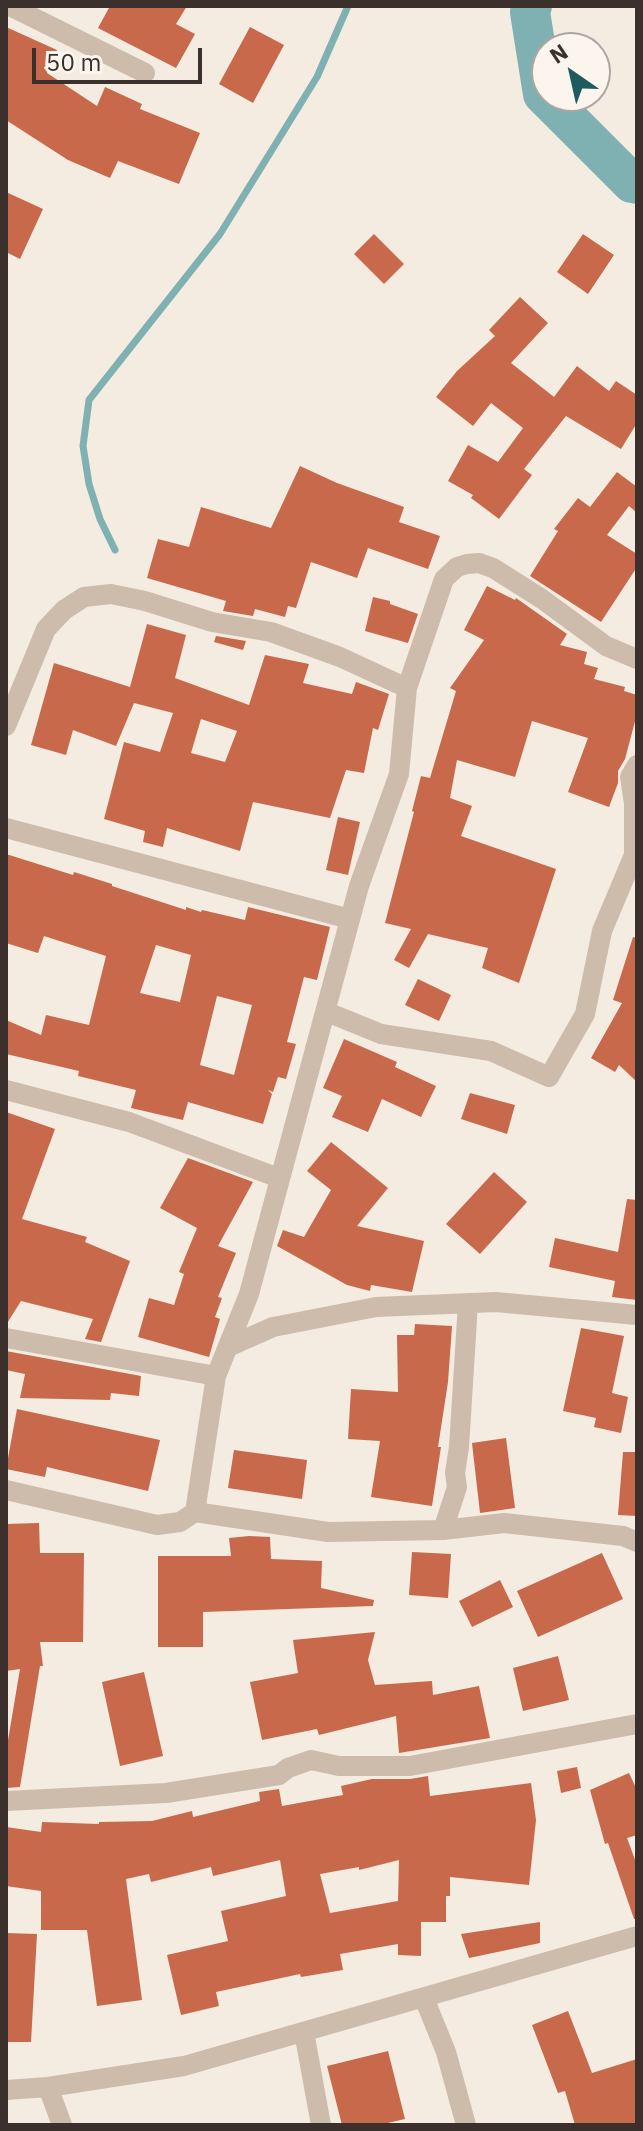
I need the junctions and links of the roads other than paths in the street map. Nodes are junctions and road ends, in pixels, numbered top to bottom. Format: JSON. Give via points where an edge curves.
{"nodes":[{"id":1,"x":10,"y":6,"type":"edge"},
{"id":2,"x":145,"y":73,"type":"dead end"},
{"id":3,"x":637,"y":659,"type":"edge"},
{"id":4,"x":407,"y":688,"type":"junction"},
{"id":5,"x":6,"y":726,"type":"edge"},
{"id":6,"x":637,"y":765,"type":"edge"},
{"id":7,"x":6,"y":828,"type":"edge"},
{"id":8,"x":350,"y":919,"type":"junction"},
{"id":9,"x":327,"y":1012,"type":"junction"},
{"id":10,"x":6,"y":1090,"type":"edge"},
{"id":11,"x":279,"y":1178,"type":"junction"},
{"id":12,"x":468,"y":1303,"type":"junction"},
{"id":13,"x":637,"y":1315,"type":"edge"},
{"id":14,"x":6,"y":1338,"type":"edge"},
{"id":15,"x":230,"y":1346,"type":"junction"},
{"id":16,"x":216,"y":1376,"type":"junction"},
{"id":17,"x":6,"y":1490,"type":"edge"},
{"id":18,"x":195,"y":1512,"type":"junction"},
{"id":19,"x":443,"y":1530,"type":"junction"},
{"id":20,"x":637,"y":1542,"type":"edge"},
{"id":21,"x":637,"y":1724,"type":"edge"},
{"id":22,"x":6,"y":1801,"type":"edge"},
{"id":23,"x":637,"y":1936,"type":"edge"},
{"id":24,"x":424,"y":1998,"type":"junction"},
{"id":25,"x":304,"y":2032,"type":"junction"},
{"id":26,"x":48,"y":2087,"type":"junction"},
{"id":27,"x":6,"y":2090,"type":"edge"},
{"id":28,"x":62,"y":2125,"type":"edge"},
{"id":29,"x":321,"y":2125,"type":"edge"},
{"id":30,"x":466,"y":2125,"type":"edge"}],
"edges":[{"from":1,"to":2,"type":"street"},
{"from":3,"to":4,"type":"street","via":[[606,646],[493,568],[467,564],[444,579]]},
{"from":4,"to":5,"type":"street","via":[[271,632],[111,594],[84,597],[46,629]]},
{"from":4,"to":8,"type":"street","via":[[399,774]]},
{"from":6,"to":9,"type":"street","via":[[630,777],[634,855],[602,931],[585,1014],[549,1077],[491,1051],[381,1034]]},
{"from":7,"to":8,"type":"street"},
{"from":8,"to":9,"type":"street"},
{"from":9,"to":11,"type":"street"},
{"from":10,"to":11,"type":"street","via":[[129,1122]]},
{"from":11,"to":15,"type":"street"},
{"from":12,"to":13,"type":"street"},
{"from":12,"to":15,"type":"street","via":[[376,1307],[273,1327]]},
{"from":12,"to":19,"type":"street","via":[[457,1487]]},
{"from":14,"to":16,"type":"street"},
{"from":15,"to":16,"type":"street"},
{"from":16,"to":18,"type":"street"},
{"from":17,"to":18,"type":"street","via":[[157,1525],[180,1522]]},
{"from":18,"to":19,"type":"street","via":[[328,1532]]},
{"from":19,"to":20,"type":"street","via":[[504,1523]]},
{"from":21,"to":22,"type":"street","via":[[410,1766],[339,1766],[311,1760],[279,1775],[166,1793]]},
{"from":23,"to":24,"type":"street"},
{"from":24,"to":25,"type":"street"},
{"from":24,"to":30,"type":"street"},
{"from":25,"to":26,"type":"street","via":[[184,2066]]},
{"from":25,"to":29,"type":"street"},
{"from":26,"to":27,"type":"street"},
{"from":26,"to":28,"type":"street"}]}
